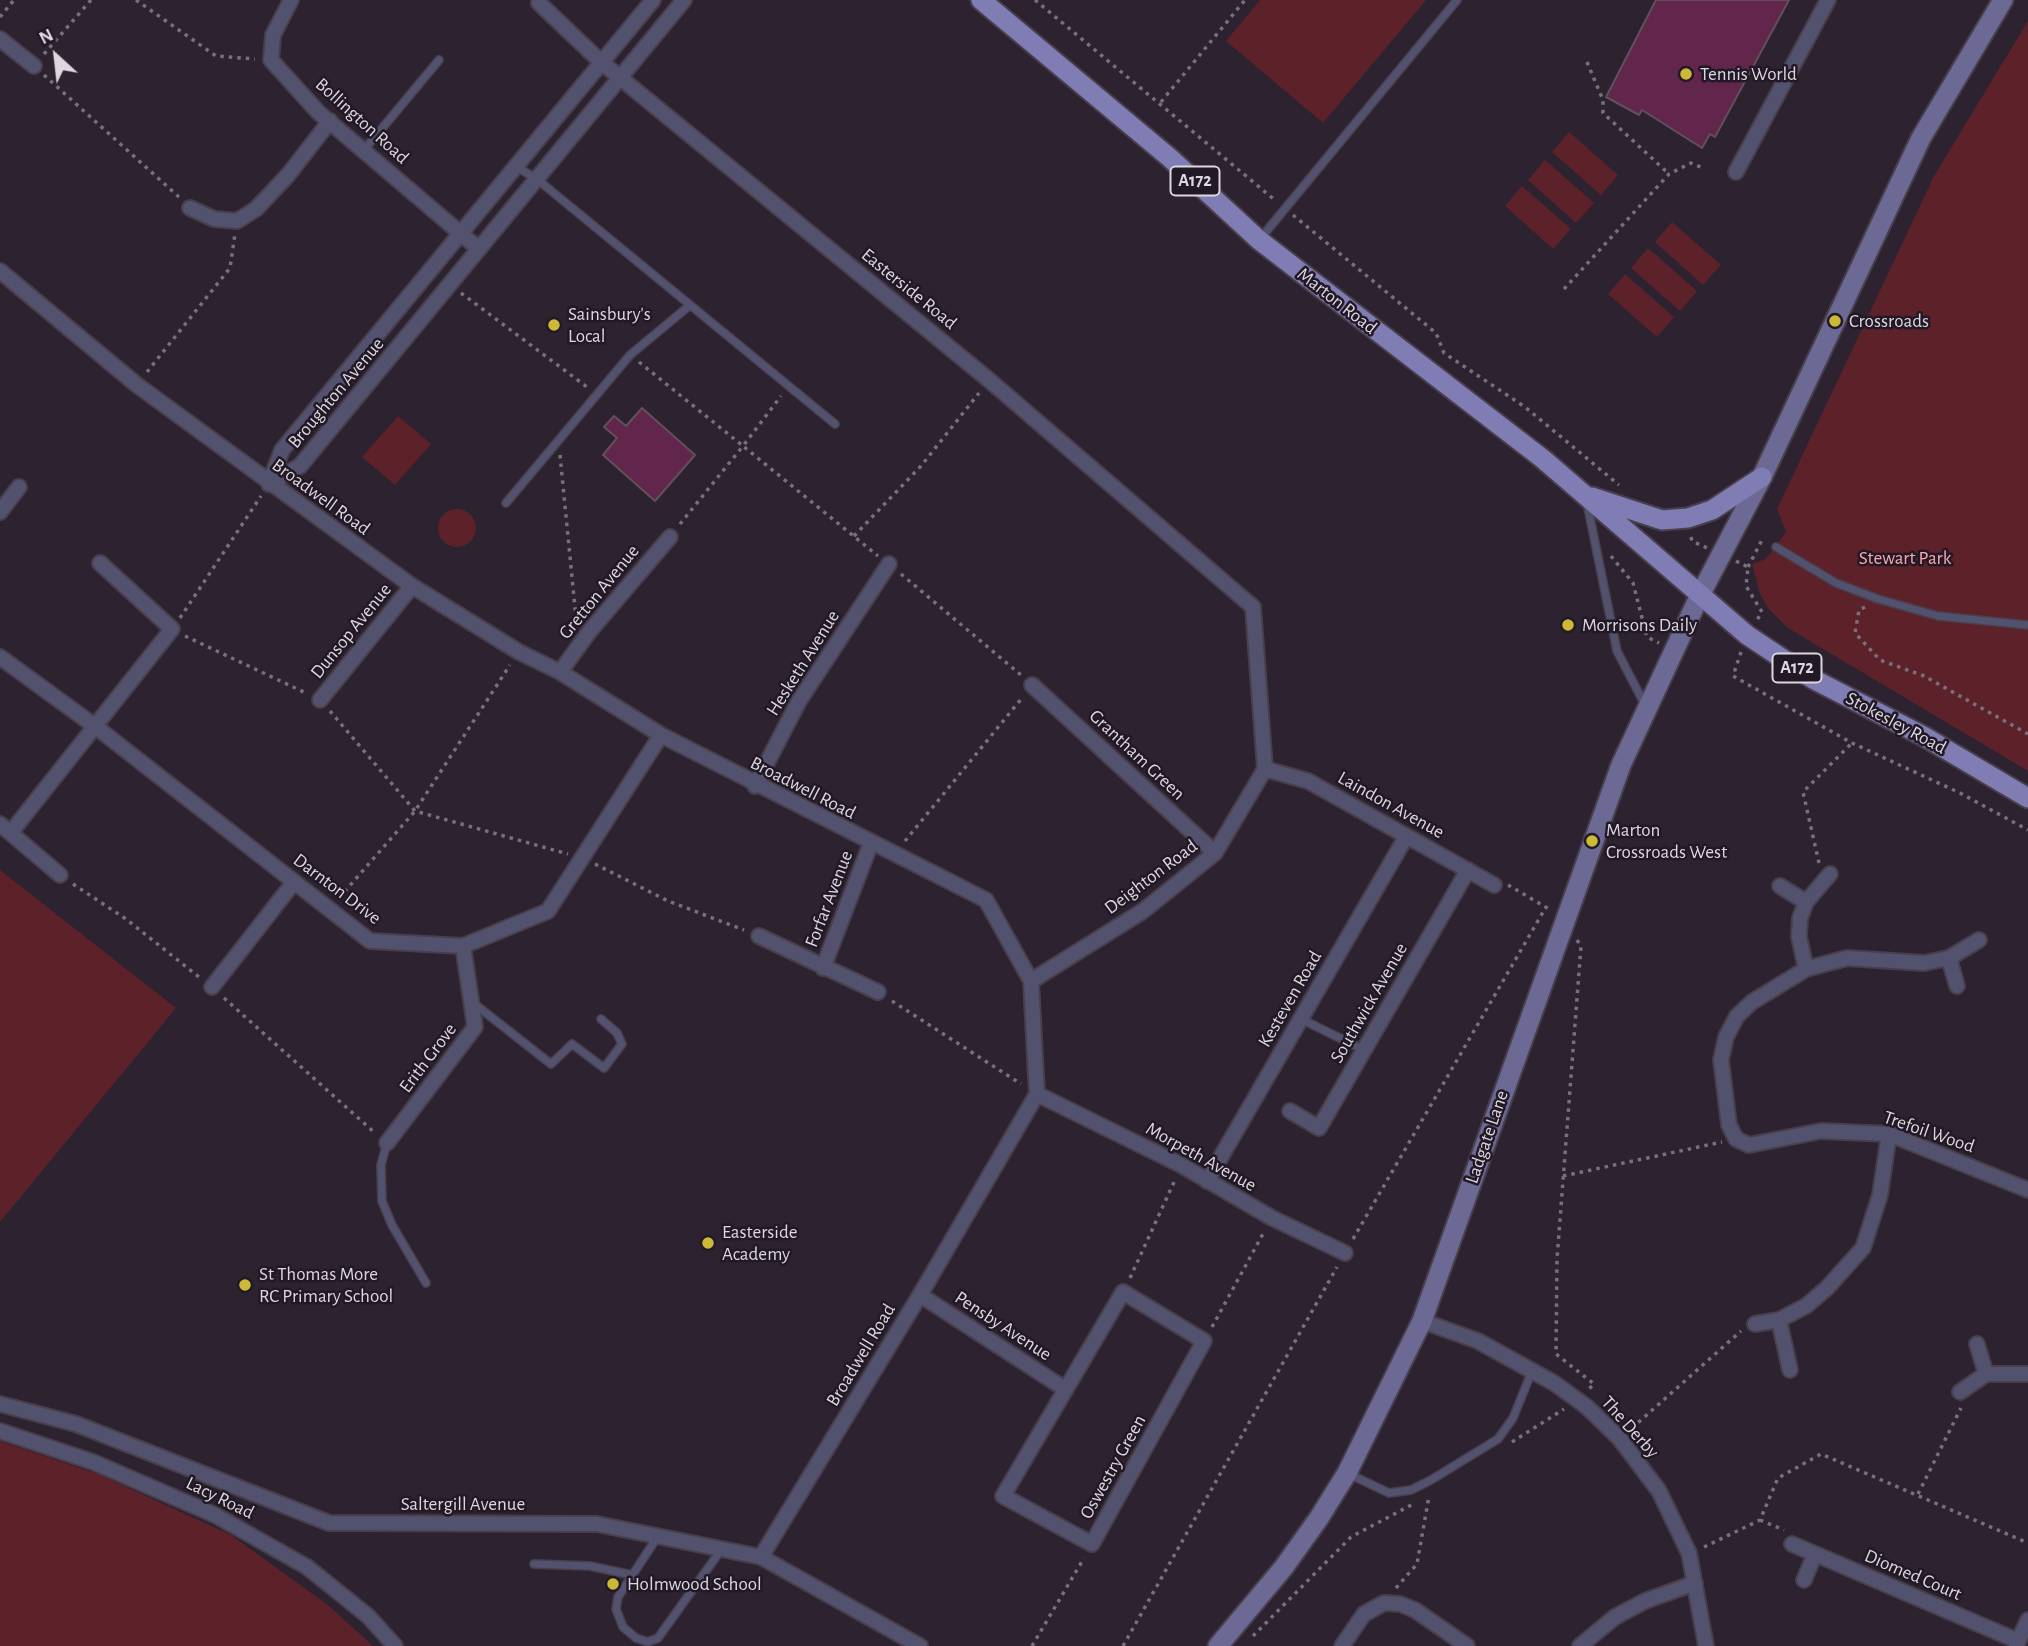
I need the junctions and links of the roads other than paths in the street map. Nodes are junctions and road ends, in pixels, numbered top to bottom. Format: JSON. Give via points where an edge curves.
{"nodes":[{"id":1,"x":292,"y":0,"type":"edge"},
{"id":2,"x":653,"y":0,"type":"edge"},
{"id":3,"x":684,"y":0,"type":"edge"},
{"id":4,"x":981,"y":0,"type":"edge"},
{"id":5,"x":1457,"y":0,"type":"edge"},
{"id":6,"x":1828,"y":0,"type":"edge"},
{"id":7,"x":2003,"y":0,"type":"edge"},
{"id":8,"x":539,"y":3,"type":"dead end"},
{"id":9,"x":0,"y":39,"type":"edge"},
{"id":10,"x":439,"y":60,"type":"dead end"},
{"id":11,"x":601,"y":62,"type":"junction"},
{"id":12,"x":34,"y":66,"type":"road end"},
{"id":13,"x":620,"y":78,"type":"junction"},
{"id":14,"x":330,"y":121,"type":"junction"},
{"id":15,"x":364,"y":150,"type":"junction"},
{"id":16,"x":517,"y":167,"type":"junction"},
{"id":17,"x":1736,"y":172,"type":"dead end"},
{"id":18,"x":538,"y":180,"type":"junction"},
{"id":19,"x":190,"y":208,"type":"road end"},
{"id":20,"x":460,"y":233,"type":"junction"},
{"id":21,"x":1259,"y":240,"type":"junction"},
{"id":22,"x":479,"y":249,"type":"junction"},
{"id":23,"x":0,"y":271,"type":"edge"},
{"id":24,"x":690,"y":306,"type":"junction"},
{"id":25,"x":835,"y":424,"type":"dead end"},
{"id":26,"x":1762,"y":477,"type":"junction"},
{"id":27,"x":270,"y":484,"type":"junction"},
{"id":28,"x":19,"y":487,"type":"dead end"},
{"id":29,"x":1585,"y":495,"type":"junction"},
{"id":30,"x":506,"y":503,"type":"dead end"},
{"id":31,"x":0,"y":512,"type":"edge"},
{"id":32,"x":670,"y":537,"type":"road end"},
{"id":33,"x":1776,"y":547,"type":"road end"},
{"id":34,"x":100,"y":563,"type":"dead end"},
{"id":35,"x":889,"y":564,"type":"road end"},
{"id":36,"x":412,"y":586,"type":"junction"},
{"id":37,"x":1699,"y":597,"type":"junction"},
{"id":38,"x":2028,"y":625,"type":"edge"},
{"id":39,"x":0,"y":657,"type":"edge"},
{"id":40,"x":560,"y":672,"type":"junction"},
{"id":41,"x":1032,"y":685,"type":"road end"},
{"id":42,"x":320,"y":700,"type":"road end"},
{"id":43,"x":1647,"y":709,"type":"junction"},
{"id":44,"x":96,"y":727,"type":"junction"},
{"id":45,"x":661,"y":735,"type":"junction"},
{"id":46,"x":1265,"y":769,"type":"junction"},
{"id":47,"x":755,"y":786,"type":"junction"},
{"id":48,"x":2028,"y":798,"type":"edge"},
{"id":49,"x":6,"y":827,"type":"edge"},
{"id":50,"x":1406,"y":837,"type":"junction"},
{"id":51,"x":871,"y":843,"type":"junction"},
{"id":52,"x":1215,"y":853,"type":"junction"},
{"id":53,"x":1468,"y":870,"type":"junction"},
{"id":54,"x":1830,"y":874,"type":"road end"},
{"id":55,"x":60,"y":875,"type":"road end"},
{"id":56,"x":294,"y":882,"type":"junction"},
{"id":57,"x":1494,"y":885,"type":"road end"},
{"id":58,"x":1780,"y":886,"type":"dead end"},
{"id":59,"x":1806,"y":902,"type":"junction"},
{"id":60,"x":760,"y":936,"type":"road end"},
{"id":61,"x":1979,"y":940,"type":"dead end"},
{"id":62,"x":463,"y":946,"type":"junction"},
{"id":63,"x":1950,"y":958,"type":"junction"},
{"id":64,"x":823,"y":968,"type":"junction"},
{"id":65,"x":1806,"y":969,"type":"junction"},
{"id":66,"x":1031,"y":981,"type":"junction"},
{"id":67,"x":1957,"y":986,"type":"dead end"},
{"id":68,"x":212,"y":987,"type":"road end"},
{"id":69,"x":878,"y":992,"type":"road end"},
{"id":70,"x":471,"y":1002,"type":"junction"},
{"id":71,"x":601,"y":1019,"type":"dead end"},
{"id":72,"x":1301,"y":1019,"type":"junction"},
{"id":73,"x":1364,"y":1050,"type":"junction"},
{"id":74,"x":1037,"y":1094,"type":"junction"},
{"id":75,"x":1290,"y":1111,"type":"dead end"},
{"id":76,"x":1889,"y":1134,"type":"junction"},
{"id":77,"x":387,"y":1143,"type":"joint"},
{"id":78,"x":1207,"y":1181,"type":"junction"},
{"id":79,"x":2028,"y":1189,"type":"edge"},
{"id":80,"x":1345,"y":1253,"type":"road end"},
{"id":81,"x":426,"y":1283,"type":"dead end"},
{"id":82,"x":920,"y":1295,"type":"junction"},
{"id":83,"x":1779,"y":1320,"type":"junction"},
{"id":84,"x":1422,"y":1321,"type":"junction"},
{"id":85,"x":1755,"y":1324,"type":"road end"},
{"id":86,"x":1977,"y":1344,"type":"dead end"},
{"id":87,"x":1790,"y":1370,"type":"dead end"},
{"id":88,"x":1532,"y":1371,"type":"junction"},
{"id":89,"x":1986,"y":1374,"type":"junction"},
{"id":90,"x":2028,"y":1374,"type":"edge"},
{"id":91,"x":1065,"y":1389,"type":"junction"},
{"id":92,"x":1960,"y":1392,"type":"road end"},
{"id":93,"x":0,"y":1404,"type":"edge"},
{"id":94,"x":0,"y":1432,"type":"edge"},
{"id":95,"x":1347,"y":1473,"type":"junction"},
{"id":96,"x":658,"y":1536,"type":"junction"},
{"id":97,"x":1792,"y":1544,"type":"road end"},
{"id":98,"x":721,"y":1549,"type":"junction"},
{"id":99,"x":1815,"y":1554,"type":"junction"},
{"id":100,"x":761,"y":1557,"type":"junction"},
{"id":101,"x":534,"y":1563,"type":"dead end"},
{"id":102,"x":632,"y":1575,"type":"junction"},
{"id":103,"x":1804,"y":1580,"type":"dead end"},
{"id":104,"x":1695,"y":1583,"type":"junction"},
{"id":105,"x":2028,"y":1620,"type":"edge"},
{"id":106,"x":2017,"y":1643,"type":"edge"},
{"id":107,"x":395,"y":1646,"type":"edge"},
{"id":108,"x":920,"y":1646,"type":"edge"},
{"id":109,"x":1218,"y":1646,"type":"edge"},
{"id":110,"x":1342,"y":1646,"type":"edge"},
{"id":111,"x":1467,"y":1646,"type":"edge"},
{"id":112,"x":1580,"y":1646,"type":"edge"},
{"id":113,"x":1706,"y":1646,"type":"edge"}],
"edges":[{"from":1,"to":14,"type":"street","name":"Bollington Road","via":[[273,36],[271,60]]},
{"from":2,"to":11,"type":"street","name":"Broughton Avenue"},
{"from":3,"to":13,"type":"street","name":"Broughton Avenue"},
{"from":4,"to":21,"type":"main road","name":"Marton Road","number":"A172","via":[[1171,158]]},
{"from":5,"to":21,"type":"lane"},
{"from":6,"to":17,"type":"street"},
{"from":7,"to":26,"type":"main road","name":"Ladgate Lane","via":[[1921,138]]},
{"from":8,"to":11,"type":"street","name":"Easterside Road"},
{"from":9,"to":12,"type":"street"},
{"from":10,"to":15,"type":"lane"},
{"from":11,"to":13,"type":"street","name":"Easterside Road"},
{"from":11,"to":16,"type":"street","name":"Broughton Avenue"},
{"from":13,"to":18,"type":"street","name":"Broughton Avenue"},
{"from":13,"to":46,"type":"street","name":"Easterside Road","via":[[989,380],[1253,607]]},
{"from":14,"to":15,"type":"street","name":"Bollington Road"},
{"from":14,"to":19,"type":"street","via":[[288,176],[256,209],[237,221],[214,219]]},
{"from":15,"to":20,"type":"street","name":"Bollington Road"},
{"from":16,"to":18,"type":"lane"},
{"from":16,"to":20,"type":"street","name":"Broughton Avenue"},
{"from":18,"to":22,"type":"street","name":"Broughton Avenue"},
{"from":18,"to":24,"type":"lane"},
{"from":20,"to":22,"type":"street","name":"Bollington Road"},
{"from":20,"to":27,"type":"street","name":"Broughton Avenue","via":[[282,450]]},
{"from":21,"to":29,"type":"main road","name":"Marton Road","number":"A172"},
{"from":22,"to":27,"type":"street","name":"Broughton Avenue","via":[[300,466]]},
{"from":23,"to":27,"type":"street","name":"Broadwell Road","via":[[137,385]]},
{"from":24,"to":25,"type":"lane"},
{"from":24,"to":30,"type":"lane","via":[[630,355]]},
{"from":26,"to":29,"type":"main road","number":"A172","via":[[1712,510],[1688,518],[1662,520]]},
{"from":26,"to":37,"type":"main road","name":"Ladgate Lane"},
{"from":27,"to":36,"type":"street","name":"Broadwell Road"},
{"from":28,"to":31,"type":"street"},
{"from":29,"to":37,"type":"main road","name":"Marton Road","number":"A172"},
{"from":29,"to":43,"type":"lane","via":[[1617,652]]},
{"from":32,"to":40,"type":"street","name":"Gretton Avenue"},
{"from":33,"to":38,"type":"lane","via":[[1836,583],[1878,599],[1938,616]]},
{"from":34,"to":44,"type":"street","via":[[172,629]]},
{"from":35,"to":47,"type":"street","name":"Hesketh Avenue","via":[[799,701]]},
{"from":36,"to":40,"type":"street","name":"Broadwell Road"},
{"from":36,"to":42,"type":"street","name":"Dunsop Avenue"},
{"from":37,"to":43,"type":"main road","name":"Ladgate Lane"},
{"from":37,"to":48,"type":"main road","name":"Stokesley Road","number":"A172","via":[[1813,678]]},
{"from":39,"to":44,"type":"street","name":"Darnton Drive"},
{"from":40,"to":45,"type":"street","name":"Broadwell Road"},
{"from":41,"to":52,"type":"street","name":"Grantham Green"},
{"from":43,"to":84,"type":"main road","name":"Ladgate Lane","via":[[1621,765]]},
{"from":44,"to":49,"type":"street"},
{"from":44,"to":56,"type":"street","name":"Darnton Drive"},
{"from":45,"to":47,"type":"street","name":"Broadwell Road"},
{"from":45,"to":62,"type":"street","name":"Darnton Drive","via":[[548,911]]},
{"from":46,"to":50,"type":"street","name":"Laindon Avenue","via":[[1308,782]]},
{"from":46,"to":52,"type":"street","name":"Deighton Road"},
{"from":47,"to":51,"type":"street","name":"Broadwell Road"},
{"from":49,"to":55,"type":"street"},
{"from":50,"to":53,"type":"street","name":"Laindon Avenue"},
{"from":50,"to":72,"type":"street","name":"Kesteven Road"},
{"from":51,"to":64,"type":"street","name":"Forfar Avenue"},
{"from":51,"to":66,"type":"street","name":"Broadwell Road","via":[[986,900]]},
{"from":52,"to":66,"type":"street","name":"Deighton Road","via":[[1143,911]]},
{"from":53,"to":57,"type":"street","name":"Laindon Avenue"},
{"from":53,"to":73,"type":"street","name":"Southwick Avenue"},
{"from":54,"to":59,"type":"street"},
{"from":56,"to":62,"type":"street","name":"Darnton Drive","via":[[370,941]]},
{"from":56,"to":68,"type":"street"},
{"from":58,"to":59,"type":"street"},
{"from":59,"to":65,"type":"street","via":[[1799,937]]},
{"from":60,"to":64,"type":"street"},
{"from":61,"to":63,"type":"street"},
{"from":62,"to":70,"type":"street","name":"Erith Grove"},
{"from":63,"to":65,"type":"street","via":[[1924,963],[1847,958]]},
{"from":63,"to":67,"type":"street"},
{"from":64,"to":69,"type":"street"},
{"from":65,"to":76,"type":"street","name":"Trefoil Wood","via":[[1752,1002],[1737,1016],[1726,1037],[1721,1060],[1723,1088],[1736,1139],[1749,1145],[1821,1131]]},
{"from":66,"to":74,"type":"street","name":"Broadwell Road"},
{"from":70,"to":71,"type":"lane","via":[[551,1064],[572,1044],[604,1068],[622,1044],[617,1032]]},
{"from":70,"to":77,"type":"street","name":"Erith Grove","via":[[475,1027]]},
{"from":72,"to":73,"type":"lane"},
{"from":72,"to":78,"type":"street","name":"Kesteven Road"},
{"from":73,"to":75,"type":"street","name":"Southwick Avenue","via":[[1319,1128]]},
{"from":74,"to":78,"type":"street","name":"Morpeth Avenue"},
{"from":74,"to":82,"type":"street","name":"Broadwell Road"},
{"from":76,"to":79,"type":"street","name":"Trefoil Wood"},
{"from":76,"to":83,"type":"street","via":[[1880,1195],[1863,1248],[1806,1306]]},
{"from":77,"to":81,"type":"lane","via":[[381,1165],[382,1201]]},
{"from":78,"to":80,"type":"street","name":"Morpeth Avenue"},
{"from":82,"to":91,"type":"street","name":"Pensby Avenue"},
{"from":82,"to":100,"type":"street","name":"Broadwell Road"},
{"from":83,"to":85,"type":"street"},
{"from":83,"to":87,"type":"street"},
{"from":84,"to":88,"type":"street","name":"The Derby","via":[[1478,1341]]},
{"from":84,"to":95,"type":"main road","name":"Ladgate Lane"},
{"from":86,"to":89,"type":"street"},
{"from":88,"to":95,"type":"lane","via":[[1513,1418],[1498,1439],[1431,1480],[1411,1490],[1389,1493]]},
{"from":88,"to":104,"type":"street","name":"The Derby","via":[[1577,1400],[1620,1439],[1659,1491],[1689,1553]]},
{"from":89,"to":90,"type":"street"},
{"from":89,"to":92,"type":"street"},
{"from":91,"to":91,"type":"street","name":"Oswestry Green","via":[[1123,1292],[1204,1341],[1092,1545],[1003,1496]]},
{"from":93,"to":96,"type":"street","name":"Saltergill Avenue","via":[[76,1424],[329,1523],[597,1524]]},
{"from":94,"to":107,"type":"street","name":"Lacy Road","via":[[93,1462],[215,1515],[307,1567],[368,1616]]},
{"from":95,"to":109,"type":"main road","name":"Ladgate Lane","via":[[1284,1567]]},
{"from":96,"to":98,"type":"street","name":"Saltergill Avenue"},
{"from":96,"to":102,"type":"lane"},
{"from":97,"to":99,"type":"street","name":"Diomed Court"},
{"from":98,"to":100,"type":"street","name":"Saltergill Avenue"},
{"from":98,"to":102,"type":"lane","via":[[658,1639],[648,1642],[623,1627],[616,1609]]},
{"from":99,"to":103,"type":"street"},
{"from":99,"to":106,"type":"street","name":"Diomed Court"},
{"from":100,"to":108,"type":"street","name":"Saltergill Avenue"},
{"from":101,"to":102,"type":"lane","via":[[590,1566]]},
{"from":104,"to":112,"type":"street","via":[[1615,1617]]},
{"from":104,"to":113,"type":"street","name":"The Derby"},
{"from":105,"to":106,"type":"street","name":"Diomed Court"},
{"from":110,"to":111,"type":"street","via":[[1364,1614],[1384,1603],[1415,1610]]}]}
